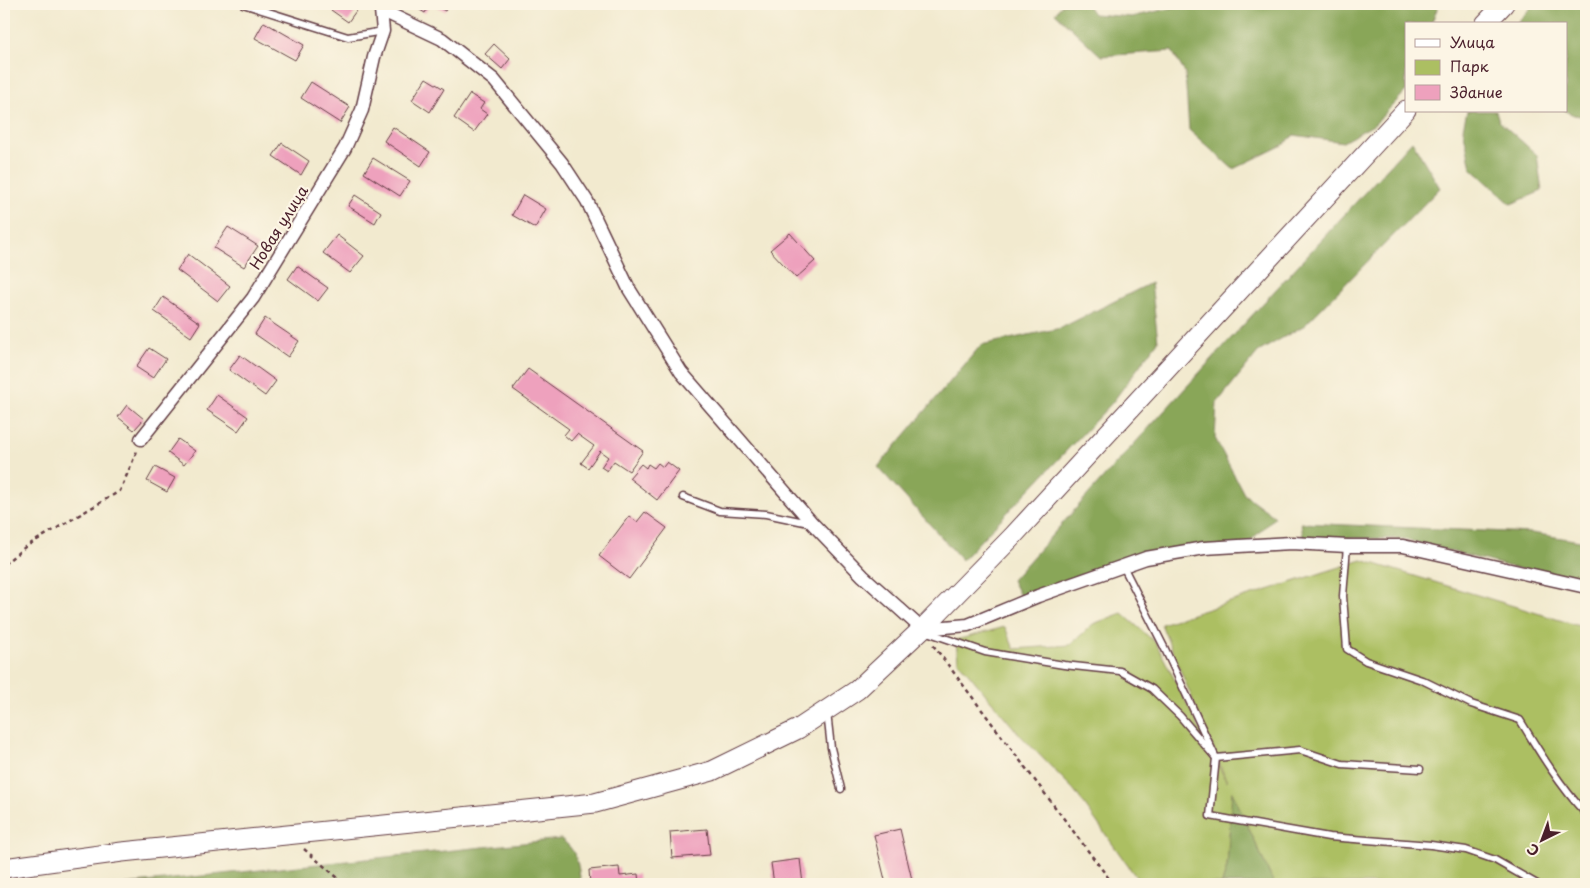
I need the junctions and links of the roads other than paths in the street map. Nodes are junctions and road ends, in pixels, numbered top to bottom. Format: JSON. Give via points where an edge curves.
{"nodes":[{"id":1,"x":243,"y":4,"type":"edge"},
{"id":2,"x":1504,"y":4,"type":"edge"},
{"id":3,"x":383,"y":7,"type":"edge"},
{"id":4,"x":1487,"y":22,"type":"edge"},
{"id":5,"x":383,"y":31,"type":"junction"},
{"id":6,"x":1405,"y":111,"type":"edge"},
{"id":7,"x":141,"y":439,"type":"road end"},
{"id":8,"x":683,"y":497,"type":"dead end"},
{"id":9,"x":812,"y":524,"type":"junction"},
{"id":10,"x":1347,"y":546,"type":"junction"},
{"id":11,"x":1123,"y":566,"type":"junction"},
{"id":12,"x":1586,"y":587,"type":"edge"},
{"id":13,"x":922,"y":630,"type":"junction"},
{"id":14,"x":827,"y":711,"type":"junction"},
{"id":15,"x":1216,"y":758,"type":"junction"},
{"id":16,"x":1420,"y":769,"type":"dead end"},
{"id":17,"x":841,"y":789,"type":"dead end"},
{"id":18,"x":1586,"y":814,"type":"edge"},
{"id":19,"x":4,"y":868,"type":"edge"},
{"id":20,"x":1537,"y":884,"type":"edge"}],
"edges":[{"from":1,"to":5,"type":"lane","via":[[348,37]]},
{"from":2,"to":4,"type":"main road"},
{"from":3,"to":5,"type":"street","name":"Новая улица"},
{"from":3,"to":9,"type":"street","via":[[442,39],[494,80],[562,163],[587,201],[629,289],[681,372]]},
{"from":5,"to":7,"type":"street","name":"Новая улица","via":[[362,110],[345,148],[253,298]]},
{"from":6,"to":13,"type":"main road","via":[[1012,537]]},
{"from":8,"to":9,"type":"lane","via":[[720,511],[766,514]]},
{"from":9,"to":13,"type":"street"},
{"from":10,"to":11,"type":"street","via":[[1292,543],[1204,548],[1146,558]]},
{"from":10,"to":12,"type":"street","via":[[1403,546]]},
{"from":10,"to":18,"type":"lane","via":[[1343,596],[1347,649],[1470,704],[1520,720],[1553,772]]},
{"from":11,"to":13,"type":"street","via":[[968,625]]},
{"from":11,"to":15,"type":"lane"},
{"from":13,"to":14,"type":"main road","via":[[857,690]]},
{"from":13,"to":15,"type":"lane","via":[[985,652],[1120,672],[1152,689]]},
{"from":14,"to":17,"type":"lane","via":[[831,748]]},
{"from":14,"to":19,"type":"main road","via":[[798,730],[712,771],[595,803],[122,852]]},
{"from":15,"to":16,"type":"lane","via":[[1300,750],[1342,764]]},
{"from":15,"to":20,"type":"lane","via":[[1210,816],[1329,837],[1466,850],[1495,860]]}]}
